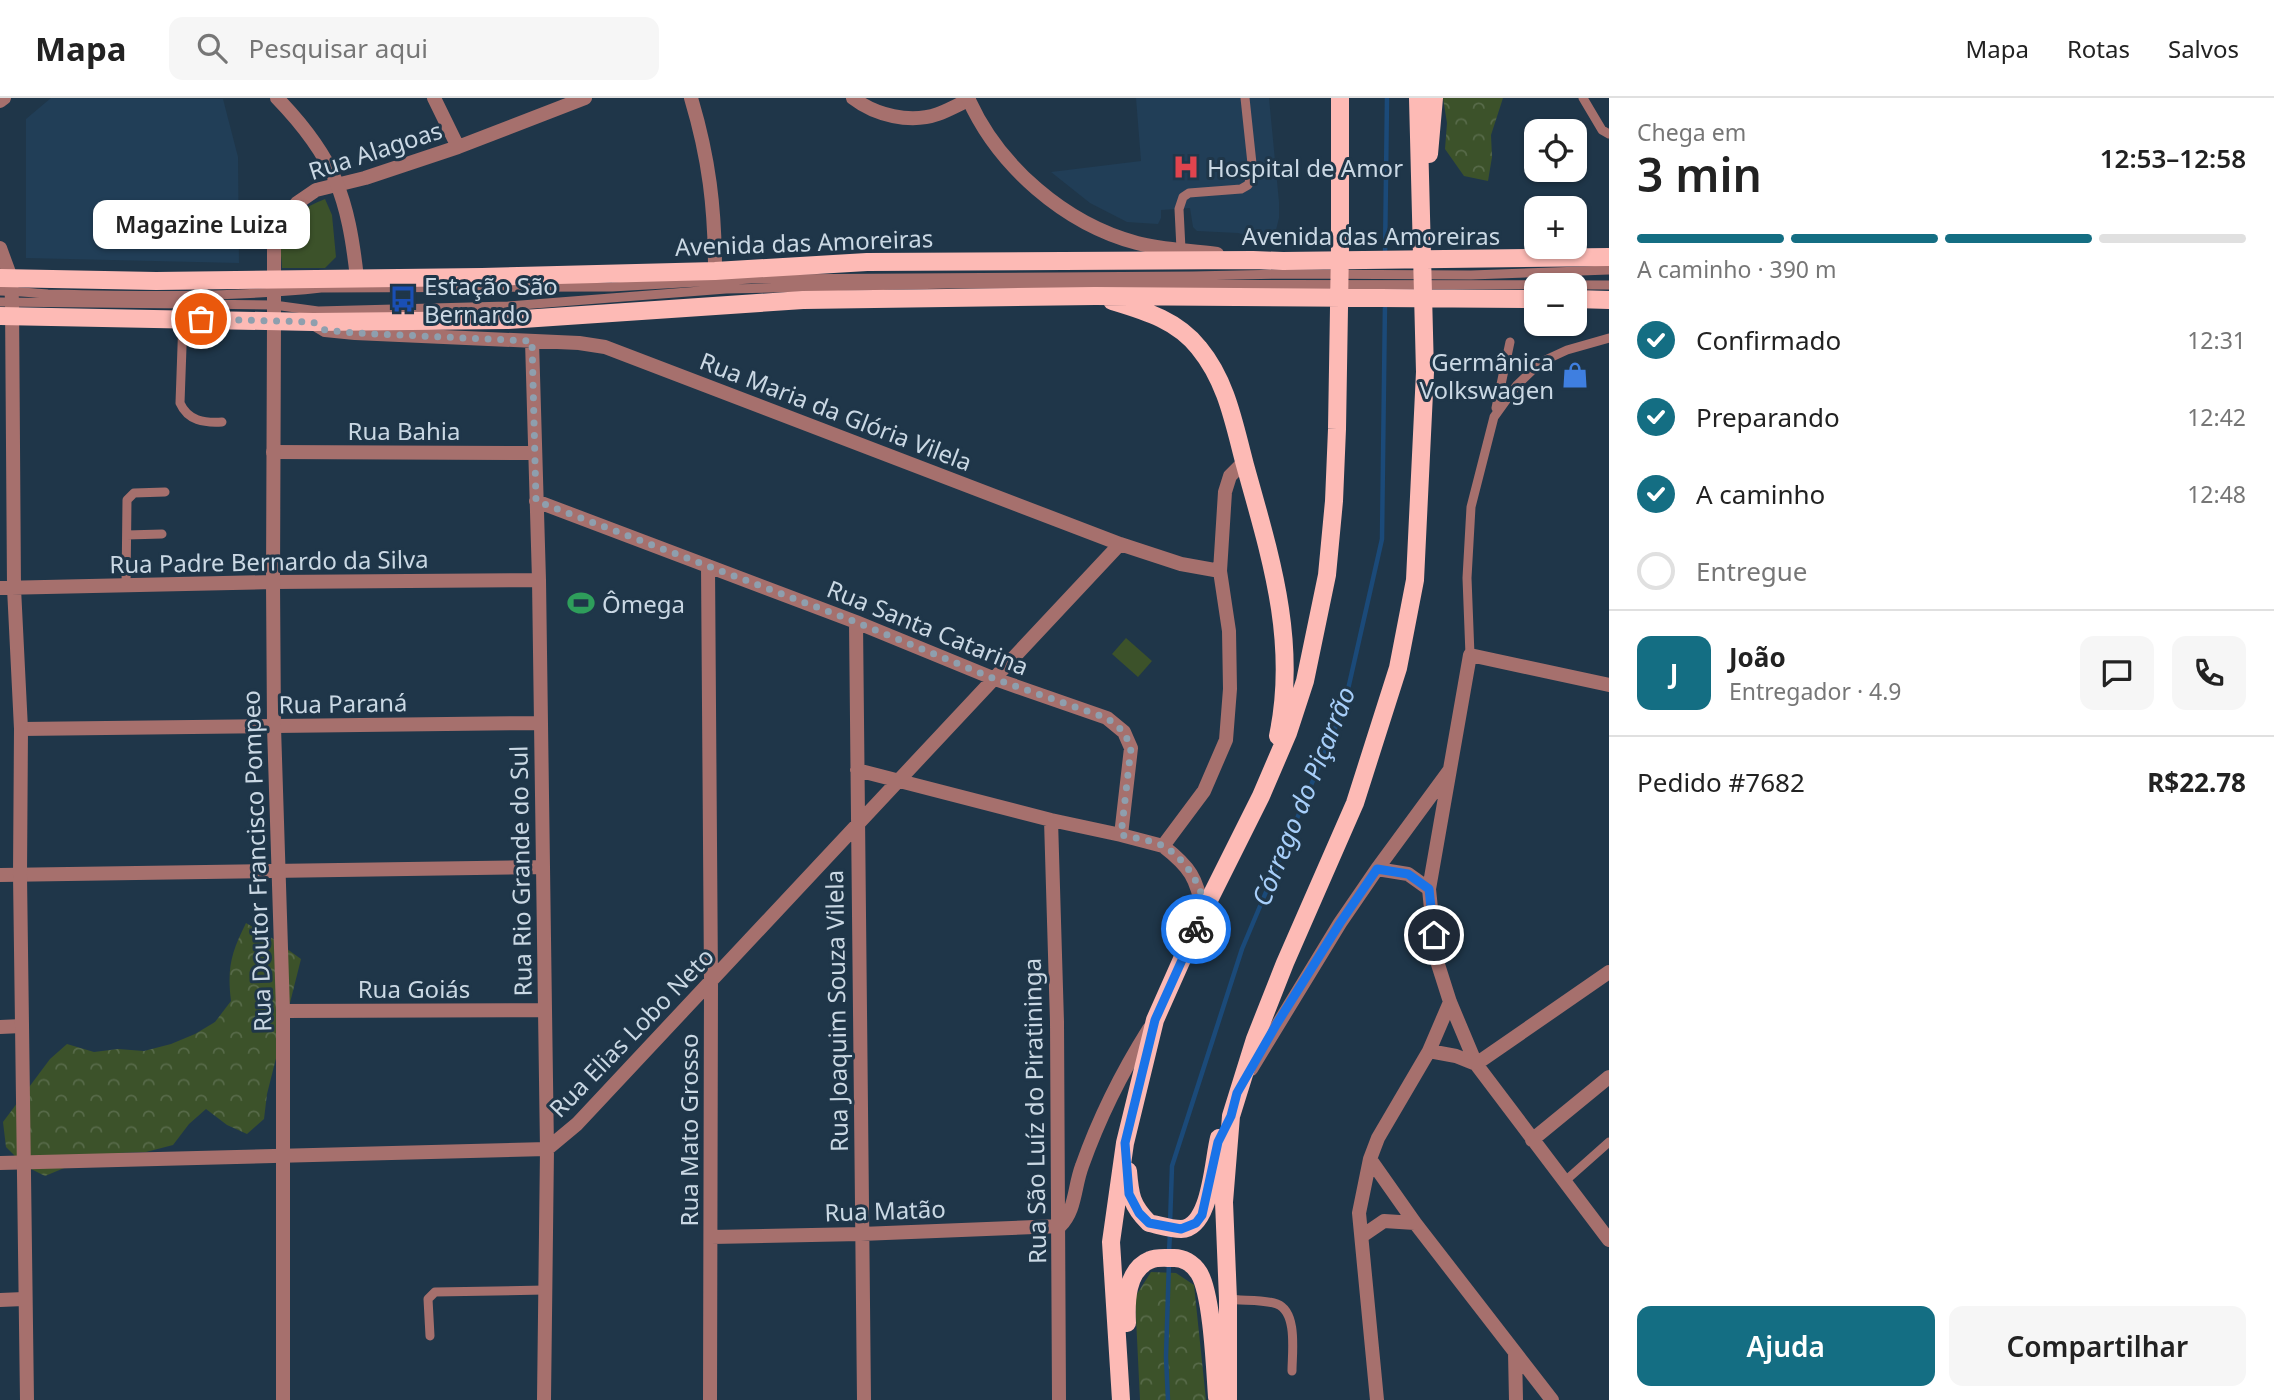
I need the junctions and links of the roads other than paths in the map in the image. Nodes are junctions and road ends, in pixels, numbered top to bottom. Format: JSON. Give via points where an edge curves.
{"nodes":[{"id":1,"x":277,"y":98,"type":"edge"},
{"id":2,"x":434,"y":98,"type":"edge"},
{"id":3,"x":585,"y":98,"type":"edge"},
{"id":4,"x":691,"y":98,"type":"edge"},
{"id":5,"x":853,"y":98,"type":"edge"},
{"id":6,"x":1245,"y":98,"type":"edge"},
{"id":7,"x":1334,"y":98,"type":"edge"},
{"id":8,"x":1340,"y":98,"type":"edge"},
{"id":9,"x":1421,"y":98,"type":"edge"},
{"id":10,"x":1434,"y":98,"type":"edge"},
{"id":11,"x":1583,"y":98,"type":"edge"},
{"id":12,"x":969,"y":99,"type":"edge"},
{"id":13,"x":563,"y":102,"type":"edge"},
{"id":14,"x":1340,"y":120,"type":"junction"},
{"id":15,"x":1609,"y":134,"type":"edge"},
{"id":16,"x":458,"y":147,"type":"junction"},
{"id":17,"x":338,"y":184,"type":"junction"},
{"id":18,"x":1422,"y":234,"type":"junction"},
{"id":19,"x":0,"y":248,"type":"edge"},
{"id":20,"x":1181,"y":249,"type":"junction"},
{"id":21,"x":1609,"y":257,"type":"edge"},
{"id":22,"x":1253,"y":260,"type":"junction"},
{"id":23,"x":1283,"y":268,"type":"junction"},
{"id":24,"x":1609,"y":270,"type":"edge"},
{"id":25,"x":715,"y":271,"type":"junction"},
{"id":26,"x":1473,"y":273,"type":"junction"},
{"id":27,"x":357,"y":278,"type":"junction"},
{"id":28,"x":1609,"y":285,"type":"edge"},
{"id":29,"x":1291,"y":291,"type":"junction"},
{"id":30,"x":1096,"y":296,"type":"junction"},
{"id":31,"x":6,"y":297,"type":"edge"},
{"id":32,"x":1524,"y":299,"type":"edge"},
{"id":33,"x":1587,"y":299,"type":"edge"},
{"id":34,"x":275,"y":300,"type":"junction"},
{"id":35,"x":1609,"y":300,"type":"edge"},
{"id":36,"x":183,"y":319,"type":"junction"},
{"id":37,"x":313,"y":322,"type":"junction"},
{"id":38,"x":1609,"y":338,"type":"edge"},
{"id":39,"x":532,"y":341,"type":"junction"},
{"id":40,"x":1510,"y":342,"type":"dead end"},
{"id":41,"x":1494,"y":417,"type":"junction"},
{"id":42,"x":222,"y":422,"type":"dead end"},
{"id":43,"x":273,"y":453,"type":"junction"},
{"id":44,"x":534,"y":453,"type":"junction"},
{"id":45,"x":1244,"y":461,"type":"junction"},
{"id":46,"x":165,"y":492,"type":"dead end"},
{"id":47,"x":536,"y":501,"type":"junction"},
{"id":48,"x":162,"y":534,"type":"dead end"},
{"id":49,"x":127,"y":535,"type":"junction"},
{"id":50,"x":1120,"y":544,"type":"junction"},
{"id":51,"x":708,"y":566,"type":"junction"},
{"id":52,"x":1220,"y":571,"type":"junction"},
{"id":53,"x":539,"y":580,"type":"junction"},
{"id":54,"x":273,"y":582,"type":"junction"},
{"id":55,"x":126,"y":586,"type":"junction"},
{"id":56,"x":7,"y":588,"type":"edge"},
{"id":57,"x":856,"y":622,"type":"junction"},
{"id":58,"x":1470,"y":655,"type":"junction"},
{"id":59,"x":995,"y":679,"type":"junction"},
{"id":60,"x":1609,"y":685,"type":"edge"},
{"id":61,"x":540,"y":723,"type":"junction"},
{"id":62,"x":274,"y":727,"type":"junction"},
{"id":63,"x":21,"y":729,"type":"junction"},
{"id":64,"x":1452,"y":768,"type":"junction"},
{"id":65,"x":857,"y":770,"type":"junction"},
{"id":66,"x":1269,"y":777,"type":"junction"},
{"id":67,"x":897,"y":782,"type":"junction"},
{"id":68,"x":1051,"y":820,"type":"junction"},
{"id":69,"x":857,"y":824,"type":"junction"},
{"id":70,"x":1121,"y":835,"type":"junction"},
{"id":71,"x":1163,"y":846,"type":"junction"},
{"id":72,"x":542,"y":867,"type":"junction"},
{"id":73,"x":1377,"y":869,"type":"junction"},
{"id":74,"x":279,"y":870,"type":"junction"},
{"id":75,"x":20,"y":874,"type":"junction"},
{"id":76,"x":0,"y":875,"type":"edge"},
{"id":77,"x":1429,"y":889,"type":"junction"},
{"id":78,"x":1203,"y":912,"type":"junction"},
{"id":79,"x":1609,"y":972,"type":"edge"},
{"id":80,"x":711,"y":981,"type":"junction"},
{"id":81,"x":1450,"y":1002,"type":"junction"},
{"id":82,"x":545,"y":1010,"type":"junction"},
{"id":83,"x":283,"y":1011,"type":"junction"},
{"id":84,"x":1155,"y":1020,"type":"junction"},
{"id":85,"x":22,"y":1026,"type":"junction"},
{"id":86,"x":0,"y":1027,"type":"edge"},
{"id":87,"x":1429,"y":1051,"type":"junction"},
{"id":88,"x":1476,"y":1064,"type":"junction"},
{"id":89,"x":1609,"y":1077,"type":"edge"},
{"id":90,"x":1237,"y":1093,"type":"junction"},
{"id":91,"x":1231,"y":1116,"type":"junction"},
{"id":92,"x":1532,"y":1140,"type":"junction"},
{"id":93,"x":1609,"y":1142,"type":"edge"},
{"id":94,"x":1125,"y":1143,"type":"junction"},
{"id":95,"x":547,"y":1149,"type":"junction"},
{"id":96,"x":283,"y":1157,"type":"junction"},
{"id":97,"x":1370,"y":1159,"type":"junction"},
{"id":98,"x":25,"y":1162,"type":"junction"},
{"id":99,"x":0,"y":1163,"type":"edge"},
{"id":100,"x":1564,"y":1182,"type":"junction"},
{"id":101,"x":1415,"y":1223,"type":"junction"},
{"id":102,"x":1059,"y":1227,"type":"junction"},
{"id":103,"x":861,"y":1234,"type":"junction"},
{"id":104,"x":1362,"y":1236,"type":"junction"},
{"id":105,"x":711,"y":1237,"type":"junction"},
{"id":106,"x":1609,"y":1240,"type":"edge"},
{"id":107,"x":545,"y":1290,"type":"junction"},
{"id":108,"x":24,"y":1299,"type":"junction"},
{"id":109,"x":1228,"y":1299,"type":"junction"},
{"id":110,"x":0,"y":1300,"type":"edge"},
{"id":111,"x":430,"y":1336,"type":"dead end"},
{"id":112,"x":1515,"y":1352,"type":"junction"},
{"id":113,"x":1292,"y":1371,"type":"dead end"},
{"id":114,"x":27,"y":1400,"type":"edge"},
{"id":115,"x":284,"y":1400,"type":"edge"},
{"id":116,"x":544,"y":1400,"type":"edge"},
{"id":117,"x":710,"y":1400,"type":"edge"},
{"id":118,"x":864,"y":1400,"type":"edge"},
{"id":119,"x":1059,"y":1400,"type":"edge"},
{"id":120,"x":1121,"y":1400,"type":"edge"},
{"id":121,"x":1218,"y":1400,"type":"edge"},
{"id":122,"x":1228,"y":1400,"type":"edge"},
{"id":123,"x":1377,"y":1400,"type":"edge"},
{"id":124,"x":1516,"y":1400,"type":"edge"},
{"id":125,"x":1552,"y":1400,"type":"edge"}],
"edges":[{"from":1,"to":17,"type":"street","via":[[322,151]]},
{"from":2,"to":16,"type":"street"},
{"from":3,"to":13,"type":"street","name":"Rua Alagoas"},
{"from":4,"to":25,"type":"street","via":[[709,169]]},
{"from":5,"to":12,"type":"street","via":[[889,116],[913,118],[936,115]]},
{"from":6,"to":20,"type":"lane","via":[[1253,173],[1248,185],[1183,197],[1179,209]]},
{"from":7,"to":14,"type":"main road"},
{"from":8,"to":14,"type":"main road"},
{"from":9,"to":18,"type":"main road"},
{"from":10,"to":18,"type":"main road"},
{"from":11,"to":15,"type":"lane"},
{"from":12,"to":20,"type":"street","via":[[996,145],[1058,205],[1123,239]]},
{"from":13,"to":16,"type":"street","name":"Rua Alagoas"},
{"from":14,"to":66,"type":"main road","via":[[1337,429],[1327,575],[1306,681]]},
{"from":16,"to":17,"type":"street","name":"Rua Alagoas"},
{"from":17,"to":27,"type":"street"},
{"from":17,"to":34,"type":"street","name":"Rua Alagoas","via":[[316,190],[284,218],[274,240]]},
{"from":18,"to":90,"type":"main road","via":[[1425,372],[1415,580],[1398,668],[1355,803],[1285,963]]},
{"from":19,"to":31,"type":"street"},
{"from":20,"to":22,"type":"street"},
{"from":21,"to":26,"type":"main road","name":"Avenida das Amoreiras"},
{"from":22,"to":23,"type":"main road","name":"Avenida das Amoreiras"},
{"from":22,"to":25,"type":"main road","name":"Avenida das Amoreiras","via":[[867,262]]},
{"from":23,"to":26,"type":"main road","name":"Avenida das Amoreiras"},
{"from":23,"to":34,"type":"lane","via":[[1194,276],[321,288]]},
{"from":24,"to":26,"type":"lane"},
{"from":25,"to":27,"type":"main road","name":"Avenida das Amoreiras"},
{"from":26,"to":28,"type":"lane"},
{"from":26,"to":29,"type":"lane"},
{"from":27,"to":34,"type":"main road","name":"Avenida das Amoreiras"},
{"from":29,"to":30,"type":"main road","name":"Avenida das Amoreiras"},
{"from":29,"to":32,"type":"main road","name":"Avenida das Amoreiras"},
{"from":29,"to":34,"type":"lane","via":[[1111,283],[823,286],[508,306],[318,311]]},
{"from":30,"to":37,"type":"main road","name":"Avenida das Amoreiras","via":[[803,300],[508,320]]},
{"from":30,"to":45,"type":"main road","via":[[1164,319],[1200,348],[1232,409]]},
{"from":31,"to":34,"type":"lane"},
{"from":31,"to":34,"type":"main road","name":"Avenida das Amoreiras","via":[[156,281]]},
{"from":31,"to":36,"type":"main road","name":"Avenida das Amoreiras"},
{"from":31,"to":56,"type":"street"},
{"from":33,"to":35,"type":"main road"},
{"from":34,"to":36,"type":"main road","name":"Avenida das Amoreiras"},
{"from":34,"to":37,"type":"main road","name":"Avenida das Amoreiras"},
{"from":34,"to":43,"type":"street","name":"Rua Doutor Francisco Pompeo"},
{"from":36,"to":42,"type":"lane","via":[[180,403],[195,420]]},
{"from":37,"to":39,"type":"street","name":"Rua Maria da Glória Vilela","via":[[325,330],[355,333]]},
{"from":38,"to":41,"type":"lane","via":[[1541,362],[1517,384]]},
{"from":39,"to":44,"type":"street","name":"Rua Rio Grande do Sul"},
{"from":39,"to":50,"type":"street","name":"Rua Maria da Glória Vilela","via":[[605,347]]},
{"from":40,"to":41,"type":"lane"},
{"from":41,"to":58,"type":"lane","via":[[1471,507],[1467,578]]},
{"from":43,"to":44,"type":"street","name":"Rua Bahia"},
{"from":43,"to":54,"type":"street","name":"Rua Doutor Francisco Pompeo"},
{"from":44,"to":47,"type":"street","name":"Rua Rio Grande do Sul"},
{"from":45,"to":52,"type":"street","via":[[1230,476],[1225,492]]},
{"from":45,"to":66,"type":"main road","via":[[1273,562],[1282,616],[1285,681]]},
{"from":46,"to":49,"type":"lane","via":[[129,496]]},
{"from":47,"to":51,"type":"street","name":"Rua Santa Catarina"},
{"from":47,"to":53,"type":"street","name":"Rua Rio Grande do Sul"},
{"from":48,"to":49,"type":"lane"},
{"from":49,"to":55,"type":"lane"},
{"from":50,"to":52,"type":"street","name":"Rua Maria da Glória Vilela"},
{"from":50,"to":59,"type":"street","name":"Rua Elias Lobo Neto"},
{"from":51,"to":57,"type":"street","name":"Rua Santa Catarina"},
{"from":51,"to":80,"type":"street","name":"Rua Mato Grosso"},
{"from":52,"to":71,"type":"street","via":[[1229,631],[1226,740],[1204,791]]},
{"from":53,"to":54,"type":"street","name":"Rua Padre Bernardo da Silva"},
{"from":53,"to":61,"type":"street","name":"Rua Rio Grande do Sul"},
{"from":54,"to":55,"type":"street","name":"Rua Padre Bernardo da Silva"},
{"from":54,"to":62,"type":"street","name":"Rua Doutor Francisco Pompeo"},
{"from":55,"to":56,"type":"street","name":"Rua Padre Bernardo da Silva"},
{"from":56,"to":63,"type":"street"},
{"from":57,"to":59,"type":"street","name":"Rua Santa Catarina"},
{"from":57,"to":65,"type":"street","name":"Rua Joaquim Souza Vilela"},
{"from":58,"to":60,"type":"street"},
{"from":58,"to":64,"type":"street"},
{"from":59,"to":67,"type":"street","name":"Rua Elias Lobo Neto"},
{"from":59,"to":70,"type":"street","name":"Rua Santa Catarina","via":[[1107,718],[1124,732],[1131,748]]},
{"from":61,"to":62,"type":"street","name":"Rua Paraná"},
{"from":61,"to":72,"type":"street","name":"Rua Rio Grande do Sul"},
{"from":62,"to":63,"type":"street","name":"Rua Paraná"},
{"from":62,"to":74,"type":"street","name":"Rua Doutor Francisco Pompeo"},
{"from":63,"to":75,"type":"street"},
{"from":64,"to":73,"type":"street"},
{"from":64,"to":77,"type":"street"},
{"from":65,"to":67,"type":"street"},
{"from":65,"to":69,"type":"street","name":"Rua Joaquim Souza Vilela"},
{"from":66,"to":78,"type":"main road"},
{"from":67,"to":68,"type":"street"},
{"from":67,"to":69,"type":"street","name":"Rua Elias Lobo Neto"},
{"from":68,"to":70,"type":"street"},
{"from":68,"to":102,"type":"street","name":"Rua São Luíz do Piratininga"},
{"from":69,"to":80,"type":"street","name":"Rua Elias Lobo Neto"},
{"from":69,"to":103,"type":"street","name":"Rua Joaquim Souza Vilela"},
{"from":70,"to":71,"type":"street"},
{"from":71,"to":78,"type":"street","via":[[1191,872],[1199,886]]},
{"from":72,"to":74,"type":"street"},
{"from":72,"to":82,"type":"street","name":"Rua Rio Grande do Sul"},
{"from":73,"to":77,"type":"street","via":[[1408,874]]},
{"from":73,"to":90,"type":"street"},
{"from":74,"to":75,"type":"street"},
{"from":74,"to":83,"type":"street","name":"Rua Doutor Francisco Pompeo"},
{"from":75,"to":76,"type":"street"},
{"from":75,"to":85,"type":"street"},
{"from":77,"to":81,"type":"street","via":[[1436,958]]},
{"from":78,"to":84,"type":"main road"},
{"from":79,"to":88,"type":"street"},
{"from":80,"to":95,"type":"street","name":"Rua Elias Lobo Neto","via":[[577,1124]]},
{"from":80,"to":105,"type":"street","name":"Rua Mato Grosso"},
{"from":81,"to":87,"type":"street"},
{"from":81,"to":88,"type":"street"},
{"from":82,"to":83,"type":"street","name":"Rua Goiás"},
{"from":82,"to":95,"type":"street","name":"Rua Rio Grande do Sul"},
{"from":83,"to":96,"type":"street","name":"Rua Doutor Francisco Pompeo"},
{"from":84,"to":94,"type":"main road"},
{"from":84,"to":102,"type":"street","via":[[1103,1114],[1081,1167],[1073,1204]]},
{"from":85,"to":86,"type":"street"},
{"from":85,"to":98,"type":"street"},
{"from":87,"to":88,"type":"street"},
{"from":87,"to":97,"type":"street","via":[[1390,1113]]},
{"from":88,"to":92,"type":"street"},
{"from":89,"to":92,"type":"street"},
{"from":90,"to":91,"type":"main road"},
{"from":91,"to":94,"type":"main road","via":[[1218,1142],[1202,1215],[1181,1229],[1149,1223],[1139,1213],[1129,1194]]},
{"from":91,"to":109,"type":"main road","via":[[1224,1202]]},
{"from":92,"to":100,"type":"street"},
{"from":93,"to":100,"type":"lane"},
{"from":94,"to":120,"type":"main road","via":[[1111,1242]]},
{"from":95,"to":96,"type":"street","name":"Rua Elias Lobo Neto"},
{"from":95,"to":107,"type":"street","name":"Rua Rio Grande do Sul"},
{"from":96,"to":98,"type":"street","name":"Rua Elias Lobo Neto"},
{"from":96,"to":115,"type":"street","name":"Rua Doutor Francisco Pompeo"},
{"from":97,"to":101,"type":"street"},
{"from":97,"to":104,"type":"street","via":[[1359,1213]]},
{"from":98,"to":99,"type":"street","name":"Rua Elias Lobo Neto"},
{"from":98,"to":108,"type":"street"},
{"from":100,"to":106,"type":"street"},
{"from":101,"to":104,"type":"street","via":[[1384,1222]]},
{"from":101,"to":112,"type":"street"},
{"from":102,"to":103,"type":"street","name":"Rua Matão"},
{"from":102,"to":119,"type":"street","name":"Rua São Luíz do Piratininga"},
{"from":103,"to":105,"type":"street","name":"Rua Matão"},
{"from":103,"to":118,"type":"street","name":"Rua Joaquim Souza Vilela"},
{"from":104,"to":123,"type":"street"},
{"from":105,"to":117,"type":"street","name":"Rua Mato Grosso"},
{"from":107,"to":111,"type":"lane","via":[[435,1292],[428,1298]]},
{"from":107,"to":116,"type":"street","name":"Rua Rio Grande do Sul"},
{"from":108,"to":110,"type":"street"},
{"from":108,"to":114,"type":"street"},
{"from":109,"to":113,"type":"lane","via":[[1276,1304],[1286,1311],[1292,1322]]},
{"from":109,"to":122,"type":"main road"},
{"from":112,"to":124,"type":"street"},
{"from":112,"to":125,"type":"street"},
{"from":120,"to":121,"type":"main road","via":[[1129,1338],[1128,1290],[1150,1260],[1177,1257],[1198,1270],[1206,1289]]}]}
